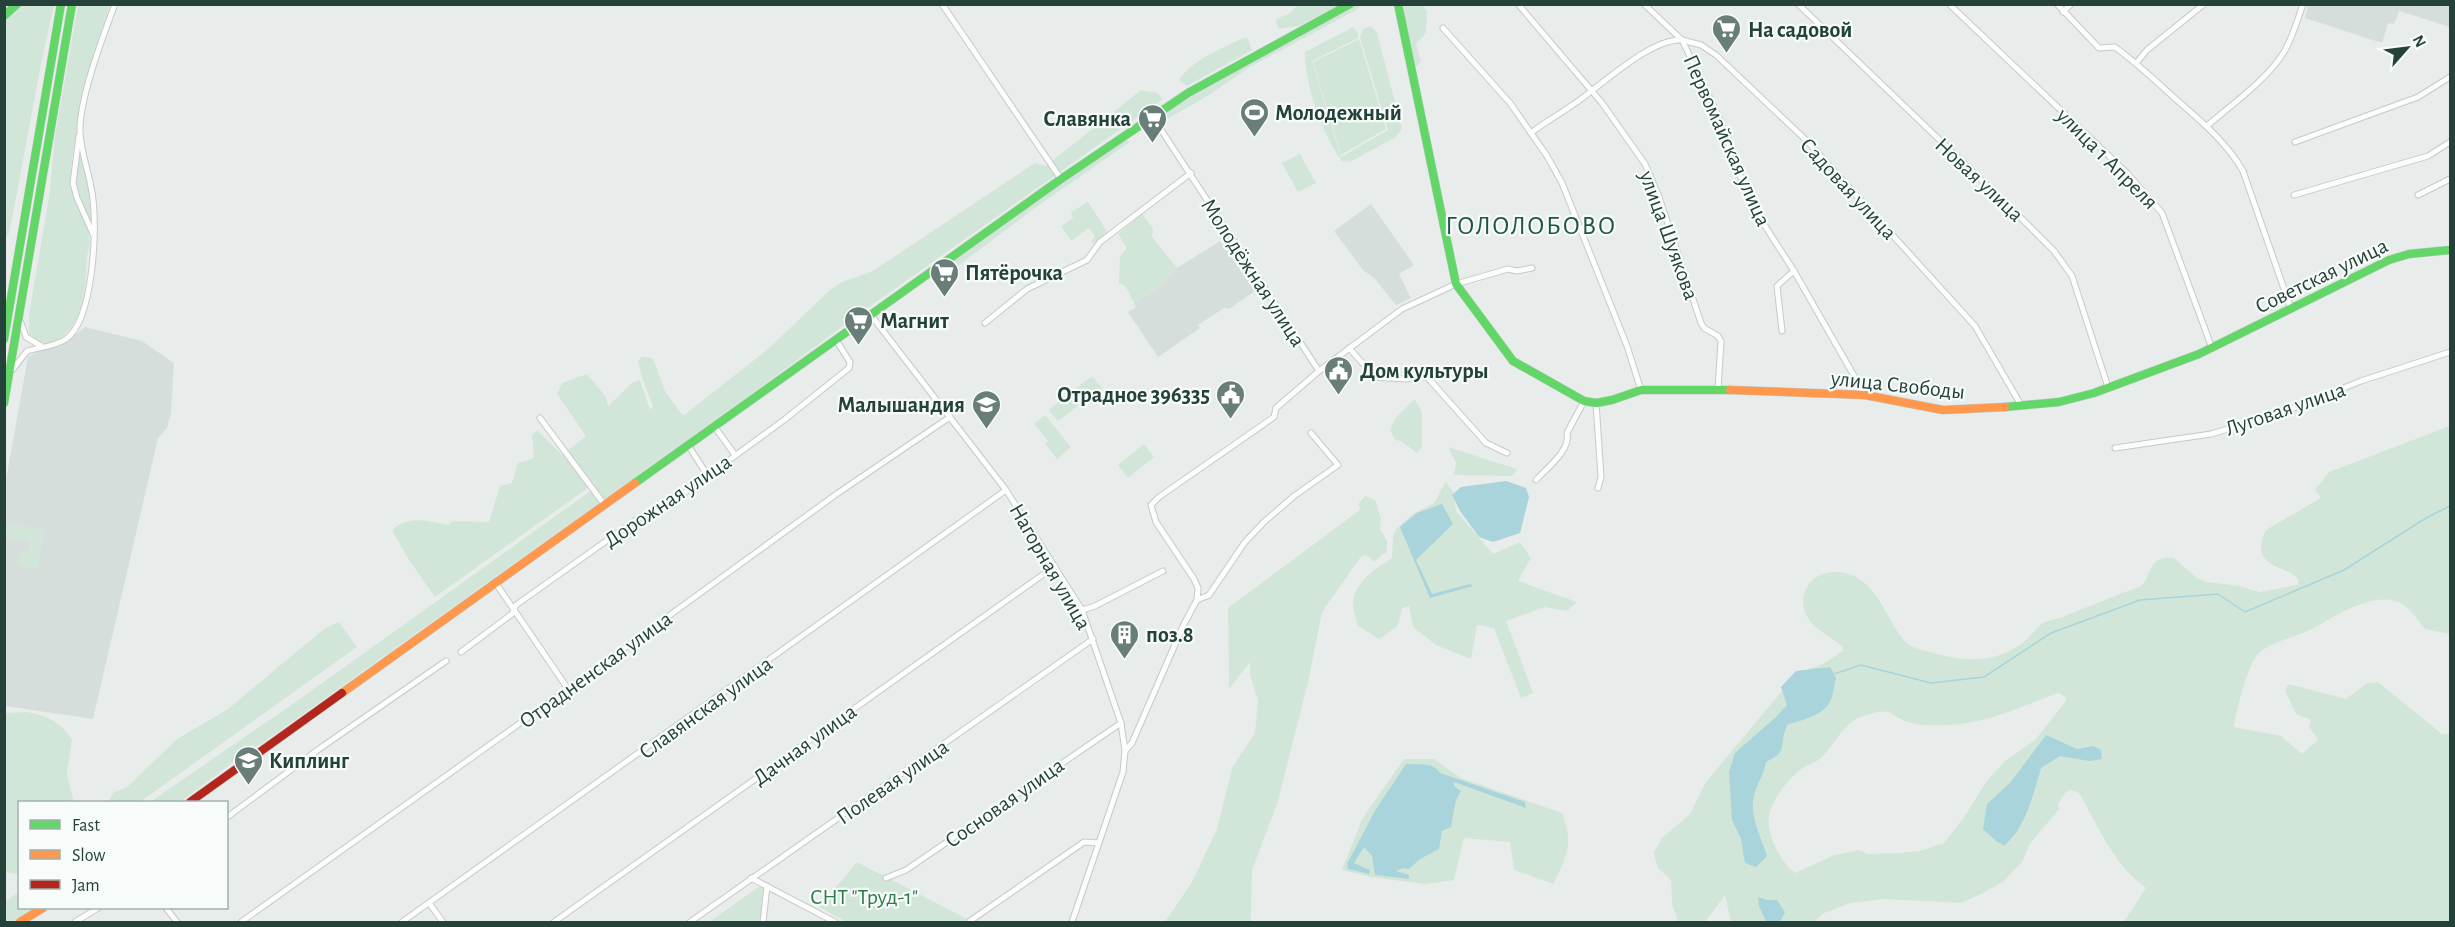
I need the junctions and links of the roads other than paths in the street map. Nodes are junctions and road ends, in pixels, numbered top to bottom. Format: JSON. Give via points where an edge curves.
{"nodes":[{"id":1,"x":16,"y":4,"type":"edge"},
{"id":2,"x":61,"y":4,"type":"edge"},
{"id":3,"x":72,"y":4,"type":"edge"},
{"id":4,"x":115,"y":4,"type":"edge"},
{"id":5,"x":942,"y":4,"type":"edge"},
{"id":6,"x":1350,"y":4,"type":"edge"},
{"id":7,"x":1398,"y":4,"type":"edge"},
{"id":8,"x":1518,"y":4,"type":"edge"},
{"id":9,"x":1644,"y":4,"type":"edge"},
{"id":10,"x":1798,"y":4,"type":"edge"},
{"id":11,"x":1949,"y":4,"type":"edge"},
{"id":12,"x":2057,"y":4,"type":"edge"},
{"id":13,"x":2071,"y":4,"type":"edge"},
{"id":14,"x":2204,"y":4,"type":"edge"},
{"id":15,"x":2303,"y":4,"type":"edge"},
{"id":16,"x":2063,"y":12,"type":"junction"},
{"id":17,"x":4,"y":16,"type":"edge"},
{"id":18,"x":1443,"y":28,"type":"dead end"},
{"id":19,"x":1682,"y":40,"type":"junction"},
{"id":20,"x":2136,"y":62,"type":"junction"},
{"id":21,"x":2451,"y":77,"type":"edge"},
{"id":22,"x":1592,"y":90,"type":"junction"},
{"id":23,"x":1152,"y":116,"type":"junction"},
{"id":24,"x":2207,"y":126,"type":"junction"},
{"id":25,"x":80,"y":131,"type":"junction"},
{"id":26,"x":1531,"y":133,"type":"junction"},
{"id":27,"x":2295,"y":142,"type":"dead end"},
{"id":28,"x":2451,"y":142,"type":"edge"},
{"id":29,"x":1191,"y":173,"type":"junction"},
{"id":30,"x":1061,"y":178,"type":"junction"},
{"id":31,"x":2451,"y":179,"type":"edge"},
{"id":32,"x":2294,"y":195,"type":"dead end"},
{"id":33,"x":2418,"y":195,"type":"dead end"},
{"id":34,"x":95,"y":238,"type":"junction"},
{"id":35,"x":2451,"y":250,"type":"edge"},
{"id":36,"x":1532,"y":267,"type":"dead end"},
{"id":37,"x":1794,"y":271,"type":"junction"},
{"id":38,"x":1456,"y":284,"type":"junction"},
{"id":39,"x":2292,"y":309,"type":"junction"},
{"id":40,"x":20,"y":313,"type":"junction"},
{"id":41,"x":870,"y":314,"type":"junction"},
{"id":42,"x":985,"y":323,"type":"dead end"},
{"id":43,"x":1782,"y":331,"type":"dead end"},
{"id":44,"x":4,"y":339,"type":"edge"},
{"id":45,"x":836,"y":340,"type":"junction"},
{"id":46,"x":45,"y":347,"type":"junction"},
{"id":47,"x":1349,"y":348,"type":"junction"},
{"id":48,"x":2212,"y":348,"type":"junction"},
{"id":49,"x":2451,"y":352,"type":"edge"},
{"id":50,"x":1319,"y":371,"type":"junction"},
{"id":51,"x":9,"y":378,"type":"junction"},
{"id":52,"x":2108,"y":387,"type":"junction"},
{"id":53,"x":1641,"y":390,"type":"junction"},
{"id":54,"x":1718,"y":390,"type":"junction"},
{"id":55,"x":1865,"y":395,"type":"junction"},
{"id":56,"x":1584,"y":401,"type":"junction"},
{"id":57,"x":4,"y":403,"type":"edge"},
{"id":58,"x":1596,"y":403,"type":"junction"},
{"id":59,"x":2021,"y":405,"type":"junction"},
{"id":60,"x":950,"y":417,"type":"junction"},
{"id":61,"x":540,"y":418,"type":"dead end"},
{"id":62,"x":714,"y":426,"type":"junction"},
{"id":63,"x":1311,"y":433,"type":"dead end"},
{"id":64,"x":688,"y":445,"type":"junction"},
{"id":65,"x":2115,"y":448,"type":"dead end"},
{"id":66,"x":1507,"y":453,"type":"dead end"},
{"id":67,"x":735,"y":455,"type":"junction"},
{"id":68,"x":710,"y":475,"type":"junction"},
{"id":69,"x":1536,"y":480,"type":"dead end"},
{"id":70,"x":1598,"y":488,"type":"dead end"},
{"id":71,"x":1006,"y":490,"type":"junction"},
{"id":72,"x":604,"y":504,"type":"junction"},
{"id":73,"x":1055,"y":566,"type":"junction"},
{"id":74,"x":1163,"y":571,"type":"dead end"},
{"id":75,"x":495,"y":582,"type":"junction"},
{"id":76,"x":1197,"y":600,"type":"junction"},
{"id":77,"x":514,"y":610,"type":"junction"},
{"id":78,"x":1082,"y":610,"type":"junction"},
{"id":79,"x":1093,"y":639,"type":"junction"},
{"id":80,"x":461,"y":652,"type":"dead end"},
{"id":81,"x":446,"y":661,"type":"dead end"},
{"id":82,"x":568,"y":689,"type":"junction"},
{"id":83,"x":1121,"y":723,"type":"junction"},
{"id":84,"x":1125,"y":751,"type":"junction"},
{"id":85,"x":191,"y":801,"type":"edge"},
{"id":86,"x":228,"y":817,"type":"edge"},
{"id":87,"x":1099,"y":843,"type":"junction"},
{"id":88,"x":751,"y":878,"type":"junction"},
{"id":89,"x":886,"y":879,"type":"dead end"},
{"id":90,"x":767,"y":886,"type":"junction"},
{"id":91,"x":429,"y":903,"type":"junction"},
{"id":92,"x":41,"y":909,"type":"edge"},
{"id":93,"x":96,"y":909,"type":"edge"},
{"id":94,"x":167,"y":909,"type":"edge"},
{"id":95,"x":20,"y":922,"type":"edge"},
{"id":96,"x":75,"y":922,"type":"edge"},
{"id":97,"x":177,"y":922,"type":"edge"},
{"id":98,"x":241,"y":922,"type":"edge"},
{"id":99,"x":402,"y":922,"type":"edge"},
{"id":100,"x":443,"y":922,"type":"edge"},
{"id":101,"x":554,"y":922,"type":"edge"},
{"id":102,"x":690,"y":922,"type":"edge"},
{"id":103,"x":763,"y":922,"type":"edge"},
{"id":104,"x":836,"y":922,"type":"edge"},
{"id":105,"x":972,"y":922,"type":"edge"},
{"id":106,"x":1072,"y":922,"type":"edge"}],
"edges":[{"from":1,"to":17,"type":"main road"},
{"from":2,"to":44,"type":"main road"},
{"from":3,"to":40,"type":"main road"},
{"from":4,"to":25,"type":"street","via":[[89,84]]},
{"from":5,"to":30,"type":"street"},
{"from":6,"to":23,"type":"main road"},
{"from":7,"to":38,"type":"main road"},
{"from":8,"to":22,"type":"street","name":"улица Шуякова"},
{"from":9,"to":19,"type":"street","name":"Садовая улица"},
{"from":10,"to":52,"type":"street","name":"Новая улица","via":[[2064,263],[2072,276]]},
{"from":11,"to":48,"type":"street","name":"улица 1 Апреля","via":[[2127,173],[2162,213]]},
{"from":12,"to":16,"type":"street"},
{"from":13,"to":16,"type":"street"},
{"from":14,"to":20,"type":"street"},
{"from":15,"to":24,"type":"street","via":[[2283,54]]},
{"from":16,"to":20,"type":"street","via":[[2099,48],[2115,47]]},
{"from":18,"to":26,"type":"street","via":[[1510,103]]},
{"from":19,"to":22,"type":"street","via":[[1672,39],[1656,46]]},
{"from":19,"to":37,"type":"street","name":"Первомайская улица","via":[[1718,115],[1756,212]]},
{"from":19,"to":59,"type":"street","name":"Садовая улица","via":[[1701,45],[1716,55],[1807,141],[1975,326]]},
{"from":20,"to":24,"type":"street"},
{"from":21,"to":27,"type":"street","via":[[2418,97]]},
{"from":22,"to":26,"type":"street"},
{"from":22,"to":54,"type":"street","name":"улица Шуякова","via":[[1645,164],[1701,323],[1718,336]]},
{"from":23,"to":29,"type":"street","name":"Молодёжная улица"},
{"from":23,"to":30,"type":"main road"},
{"from":24,"to":39,"type":"street","via":[[2243,171]]},
{"from":25,"to":34,"type":"street","via":[[93,199]]},
{"from":25,"to":34,"type":"street","via":[[73,183]]},
{"from":26,"to":53,"type":"street","via":[[1562,183]]},
{"from":28,"to":32,"type":"street","via":[[2428,156]]},
{"from":29,"to":42,"type":"street","name":"Молодёжная улица","via":[[1100,242],[1087,260],[1027,289]]},
{"from":29,"to":50,"type":"street","name":"Молодёжная улица"},
{"from":30,"to":41,"type":"main road"},
{"from":31,"to":33,"type":"street"},
{"from":34,"to":46,"type":"street","via":[[87,298],[79,324],[66,339]]},
{"from":35,"to":39,"type":"main road","name":"Советская улица","via":[[2389,260]]},
{"from":36,"to":38,"type":"street","via":[[1508,269]]},
{"from":37,"to":43,"type":"street","via":[[1777,286]]},
{"from":37,"to":55,"type":"street","name":"Первомайская улица"},
{"from":38,"to":47,"type":"street","via":[[1402,309]]},
{"from":38,"to":56,"type":"main road","via":[[1513,361]]},
{"from":39,"to":48,"type":"main road","name":"Советская улица"},
{"from":40,"to":46,"type":"street","via":[[26,337]]},
{"from":40,"to":51,"type":"main road"},
{"from":41,"to":45,"type":"main road"},
{"from":41,"to":60,"type":"street","name":"Нагорная улица"},
{"from":45,"to":62,"type":"main road"},
{"from":45,"to":67,"type":"street","name":"Дорожная улица","via":[[850,362],[849,368]]},
{"from":46,"to":51,"type":"street","via":[[23,353]]},
{"from":47,"to":50,"type":"street"},
{"from":47,"to":66,"type":"street","via":[[1375,377],[1428,378],[1486,443]]},
{"from":48,"to":52,"type":"main road","name":"улица Свободы"},
{"from":49,"to":65,"type":"street","name":"Луговая улица","via":[[2361,381],[2276,416],[2211,434]]},
{"from":50,"to":76,"type":"street","via":[[1276,408],[1274,417],[1151,505],[1156,522],[1194,579]]},
{"from":51,"to":57,"type":"main road"},
{"from":52,"to":59,"type":"main road","name":"улица Свободы","via":[[2059,402]]},
{"from":53,"to":54,"type":"main road","name":"улица Свободы"},
{"from":53,"to":58,"type":"main road","name":"улица Свободы"},
{"from":54,"to":55,"type":"main road","name":"улица Свободы"},
{"from":55,"to":59,"type":"main road","name":"улица Свободы","via":[[1943,410]]},
{"from":56,"to":58,"type":"main road"},
{"from":56,"to":69,"type":"street","via":[[1567,433],[1565,448]]},
{"from":58,"to":70,"type":"street","via":[[1601,477]]},
{"from":60,"to":71,"type":"street","name":"Нагорная улица"},
{"from":60,"to":82,"type":"street","name":"Отрадненская улица","via":[[838,493]]},
{"from":61,"to":72,"type":"street"},
{"from":62,"to":64,"type":"main road"},
{"from":62,"to":67,"type":"street"},
{"from":63,"to":76,"type":"street","via":[[1338,465],[1269,518],[1245,542],[1209,595]]},
{"from":64,"to":68,"type":"street"},
{"from":64,"to":72,"type":"main road"},
{"from":67,"to":68,"type":"street","name":"Дорожная улица"},
{"from":68,"to":77,"type":"street","name":"Дорожная улица","via":[[640,517]]},
{"from":71,"to":73,"type":"street","name":"Нагорная улица"},
{"from":71,"to":91,"type":"street","name":"Славянская улица"},
{"from":72,"to":75,"type":"main road"},
{"from":73,"to":78,"type":"street","name":"Нагорная улица"},
{"from":73,"to":101,"type":"street","name":"Дачная улица"},
{"from":74,"to":78,"type":"street"},
{"from":75,"to":77,"type":"street"},
{"from":75,"to":85,"type":"main road"},
{"from":76,"to":84,"type":"street"},
{"from":77,"to":80,"type":"street","name":"Дорожная улица"},
{"from":77,"to":82,"type":"street"},
{"from":78,"to":79,"type":"street","name":"Нагорная улица"},
{"from":79,"to":83,"type":"street","name":"Нагорная улица"},
{"from":79,"to":88,"type":"street","name":"Полевая улица"},
{"from":81,"to":86,"type":"street"},
{"from":82,"to":98,"type":"street","name":"Отрадненская улица"},
{"from":83,"to":84,"type":"street","name":"Нагорная улица"},
{"from":83,"to":89,"type":"street","name":"Сосновая улица","via":[[906,870]]},
{"from":84,"to":87,"type":"street","name":"Нагорная улица","via":[[1123,772]]},
{"from":87,"to":105,"type":"street","via":[[1084,842]]},
{"from":87,"to":106,"type":"street","name":"Нагорная улица"},
{"from":88,"to":90,"type":"street"},
{"from":88,"to":102,"type":"street","name":"Полевая улица"},
{"from":90,"to":103,"type":"street"},
{"from":90,"to":104,"type":"street"},
{"from":91,"to":99,"type":"street","name":"Славянская улица"},
{"from":91,"to":100,"type":"street"},
{"from":92,"to":95,"type":"main road"},
{"from":93,"to":96,"type":"street"},
{"from":94,"to":97,"type":"street"}]}
